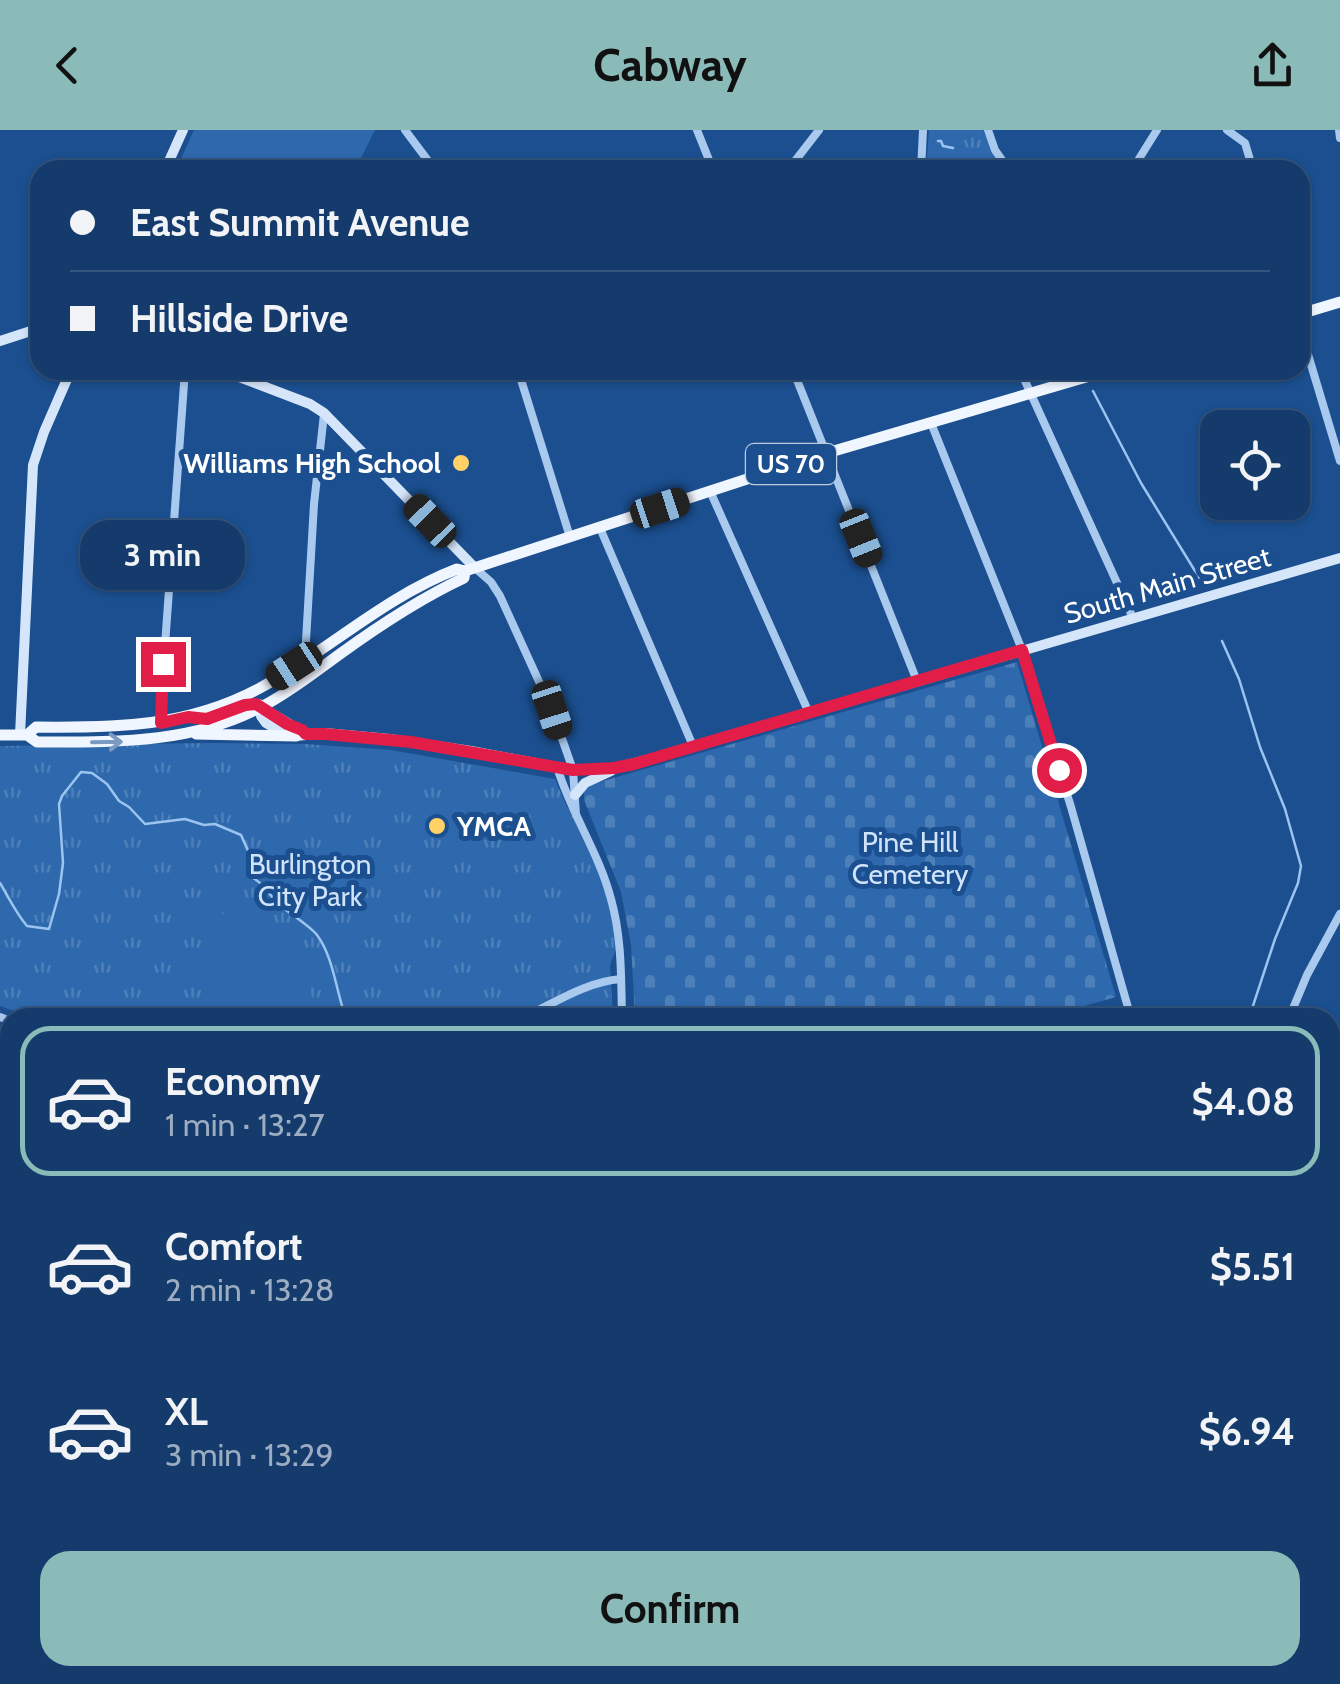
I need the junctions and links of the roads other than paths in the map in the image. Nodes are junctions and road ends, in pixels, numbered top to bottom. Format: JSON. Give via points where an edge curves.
{"nodes":[{"id":1,"x":182,"y":130,"type":"edge"},
{"id":2,"x":406,"y":130,"type":"edge"},
{"id":3,"x":697,"y":130,"type":"edge"},
{"id":4,"x":819,"y":130,"type":"edge"},
{"id":5,"x":923,"y":130,"type":"edge"},
{"id":6,"x":988,"y":130,"type":"edge"},
{"id":7,"x":1157,"y":130,"type":"edge"},
{"id":8,"x":1227,"y":130,"type":"edge"},
{"id":9,"x":1339,"y":130,"type":"edge"},
{"id":10,"x":1340,"y":138,"type":"edge"},
{"id":11,"x":169,"y":160,"type":"edge"},
{"id":12,"x":428,"y":160,"type":"edge"},
{"id":13,"x":709,"y":160,"type":"edge"},
{"id":14,"x":796,"y":160,"type":"edge"},
{"id":15,"x":922,"y":160,"type":"edge"},
{"id":16,"x":1002,"y":160,"type":"edge"},
{"id":17,"x":1138,"y":160,"type":"edge"},
{"id":18,"x":1250,"y":160,"type":"edge"},
{"id":19,"x":1340,"y":302,"type":"edge"},
{"id":20,"x":1310,"y":311,"type":"edge"},
{"id":21,"x":30,"y":331,"type":"edge"},
{"id":22,"x":0,"y":341,"type":"edge"},
{"id":23,"x":1310,"y":361,"type":"edge"},
{"id":24,"x":67,"y":380,"type":"edge"},
{"id":25,"x":185,"y":380,"type":"edge"},
{"id":26,"x":247,"y":380,"type":"edge"},
{"id":27,"x":521,"y":380,"type":"edge"},
{"id":28,"x":798,"y":380,"type":"edge"},
{"id":29,"x":1024,"y":380,"type":"edge"},
{"id":30,"x":1076,"y":380,"type":"edge"},
{"id":31,"x":1030,"y":394,"type":"junction"},
{"id":32,"x":324,"y":413,"type":"junction"},
{"id":33,"x":930,"y":423,"type":"junction"},
{"id":34,"x":827,"y":453,"type":"junction"},
{"id":35,"x":1340,"y":461,"type":"edge"},
{"id":36,"x":710,"y":491,"type":"junction"},
{"id":37,"x":600,"y":528,"type":"junction"},
{"id":38,"x":570,"y":538,"type":"junction"},
{"id":39,"x":1340,"y":558,"type":"edge"},
{"id":40,"x":470,"y":570,"type":"junction"},
{"id":41,"x":1133,"y":618,"type":"junction"},
{"id":42,"x":1022,"y":650,"type":"junction"},
{"id":43,"x":300,"y":662,"type":"junction"},
{"id":44,"x":917,"y":681,"type":"junction"},
{"id":45,"x":261,"y":707,"type":"junction"},
{"id":46,"x":809,"y":713,"type":"junction"},
{"id":47,"x":188,"y":717,"type":"junction"},
{"id":48,"x":161,"y":723,"type":"junction"},
{"id":49,"x":187,"y":734,"type":"junction"},
{"id":50,"x":0,"y":735,"type":"edge"},
{"id":51,"x":24,"y":735,"type":"junction"},
{"id":52,"x":301,"y":735,"type":"junction"},
{"id":53,"x":693,"y":746,"type":"junction"},
{"id":54,"x":623,"y":766,"type":"junction"},
{"id":55,"x":557,"y":767,"type":"junction"},
{"id":56,"x":573,"y":770,"type":"junction"},
{"id":57,"x":575,"y":795,"type":"junction"},
{"id":58,"x":576,"y":815,"type":"junction"},
{"id":59,"x":1340,"y":914,"type":"edge"},
{"id":60,"x":621,"y":978,"type":"junction"},
{"id":61,"x":542,"y":1008,"type":"edge"},
{"id":62,"x":622,"y":1008,"type":"edge"},
{"id":63,"x":1128,"y":1008,"type":"edge"},
{"id":64,"x":1293,"y":1008,"type":"edge"}],
"edges":[{"from":1,"to":11,"type":"street"},
{"from":2,"to":12,"type":"street"},
{"from":3,"to":13,"type":"street"},
{"from":4,"to":14,"type":"street"},
{"from":5,"to":15,"type":"street"},
{"from":6,"to":16,"type":"street"},
{"from":7,"to":17,"type":"street"},
{"from":8,"to":18,"type":"street","via":[[1244,143]]},
{"from":9,"to":10,"type":"street"},
{"from":19,"to":20,"type":"main road"},
{"from":21,"to":22,"type":"street"},
{"from":23,"to":35,"type":"street"},
{"from":24,"to":51,"type":"street","via":[[33,466]]},
{"from":25,"to":48,"type":"street"},
{"from":26,"to":32,"type":"street"},
{"from":27,"to":38,"type":"street"},
{"from":28,"to":34,"type":"street"},
{"from":29,"to":31,"type":"street"},
{"from":30,"to":31,"type":"main road","number":"US 70"},
{"from":31,"to":33,"type":"main road","number":"US 70"},
{"from":31,"to":41,"type":"street"},
{"from":32,"to":40,"type":"street"},
{"from":32,"to":43,"type":"street"},
{"from":33,"to":34,"type":"main road","number":"US 70"},
{"from":33,"to":42,"type":"street"},
{"from":34,"to":36,"type":"main road","number":"US 70"},
{"from":34,"to":44,"type":"street"},
{"from":36,"to":37,"type":"main road","number":"US 70"},
{"from":36,"to":46,"type":"street"},
{"from":37,"to":38,"type":"main road","number":"US 70"},
{"from":37,"to":53,"type":"street"},
{"from":38,"to":40,"type":"main road","number":"US 70"},
{"from":39,"to":41,"type":"street","name":"South Main Street"},
{"from":40,"to":43,"type":"main road","number":"US 70","via":[[457,569],[399,596]]},
{"from":40,"to":45,"type":"main road","number":"US 70"},
{"from":40,"to":56,"type":"street","via":[[491,582],[512,621]]},
{"from":41,"to":42,"type":"street","name":"South Main Street"},
{"from":42,"to":44,"type":"street","name":"South Main Street"},
{"from":42,"to":63,"type":"street"},
{"from":43,"to":45,"type":"main road","via":[[292,676],[262,696]]},
{"from":43,"to":47,"type":"main road","number":"US 70","via":[[228,704]]},
{"from":44,"to":46,"type":"street","name":"South Main Street"},
{"from":45,"to":47,"type":"main road"},
{"from":45,"to":49,"type":"main road","number":"US 70"},
{"from":45,"to":52,"type":"street","via":[[266,723]]},
{"from":46,"to":53,"type":"street","name":"South Main Street"},
{"from":47,"to":48,"type":"main road","number":"US 70"},
{"from":48,"to":51,"type":"main road","number":"US 70","via":[[36,726]]},
{"from":51,"to":49,"type":"main road","number":"US 70","one_way":true,"via":[[38,742],[108,742]]},
{"from":49,"to":52,"type":"main road"},
{"from":50,"to":51,"type":"main road","number":"US 70"},
{"from":52,"to":55,"type":"street","name":"South Main Street","via":[[404,741]]},
{"from":53,"to":54,"type":"street","name":"South Main Street"},
{"from":54,"to":56,"type":"street","name":"South Main Street"},
{"from":54,"to":57,"type":"street","via":[[584,783]]},
{"from":55,"to":56,"type":"street","name":"South Main Street"},
{"from":55,"to":58,"type":"street"},
{"from":56,"to":57,"type":"street"},
{"from":57,"to":58,"type":"street"},
{"from":58,"to":60,"type":"street","via":[[611,899]]},
{"from":59,"to":64,"type":"street"},
{"from":60,"to":61,"type":"street"},
{"from":60,"to":62,"type":"street"}]}
